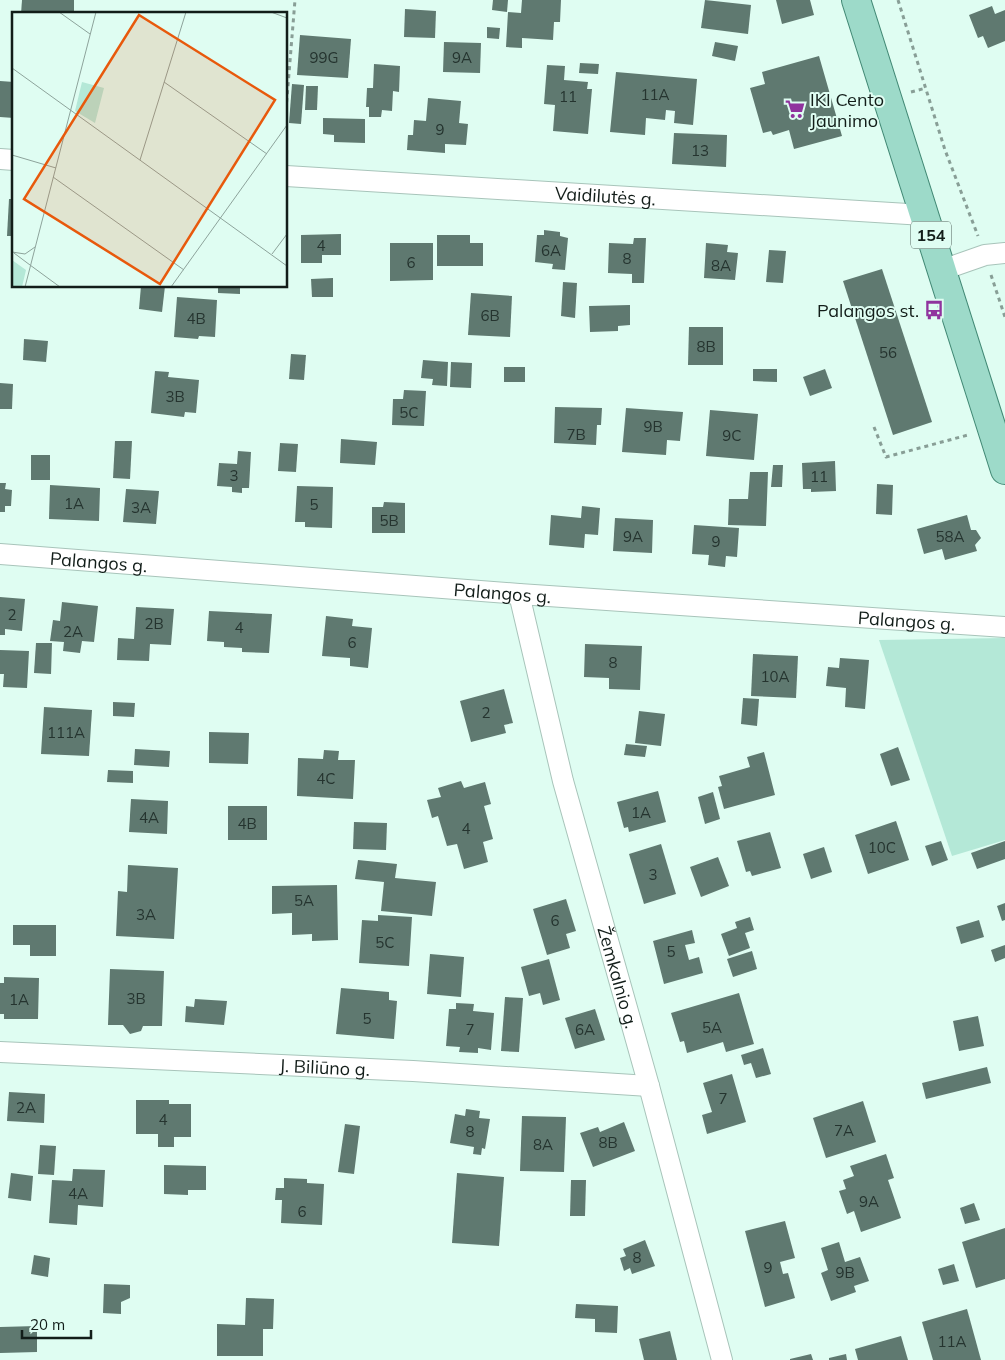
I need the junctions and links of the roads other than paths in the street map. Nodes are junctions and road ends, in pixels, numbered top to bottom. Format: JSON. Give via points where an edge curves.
{"nodes":[{"id":1,"x":856,"y":0,"type":"edge"},
{"id":2,"x":288,"y":176,"type":"edge"},
{"id":3,"x":924,"y":215,"type":"junction"},
{"id":4,"x":1005,"y":253,"type":"edge"},
{"id":5,"x":942,"y":270,"type":"junction"},
{"id":6,"x":1005,"y":470,"type":"edge"},
{"id":7,"x":0,"y":554,"type":"edge"},
{"id":8,"x":519,"y":594,"type":"junction"},
{"id":9,"x":1005,"y":627,"type":"edge"},
{"id":10,"x":0,"y":1052,"type":"edge"},
{"id":11,"x":649,"y":1086,"type":"junction"},
{"id":12,"x":722,"y":1360,"type":"edge"}],
"edges":[{"from":1,"to":3,"type":"main road","number":"154"},
{"from":2,"to":3,"type":"street","name":"Vaidilutės g."},
{"from":3,"to":5,"type":"main road","number":"154"},
{"from":4,"to":5,"type":"street","via":[[985,255]]},
{"from":5,"to":6,"type":"main road","number":"154"},
{"from":7,"to":8,"type":"street","name":"Palangos g."},
{"from":8,"to":9,"type":"street","name":"Palangos g."},
{"from":8,"to":11,"type":"street","name":"Žemkalnio g.","via":[[563,781]]},
{"from":10,"to":11,"type":"street","name":"J. Biliūno g."},
{"from":11,"to":12,"type":"street","name":"Žemkalnio g."}]}
